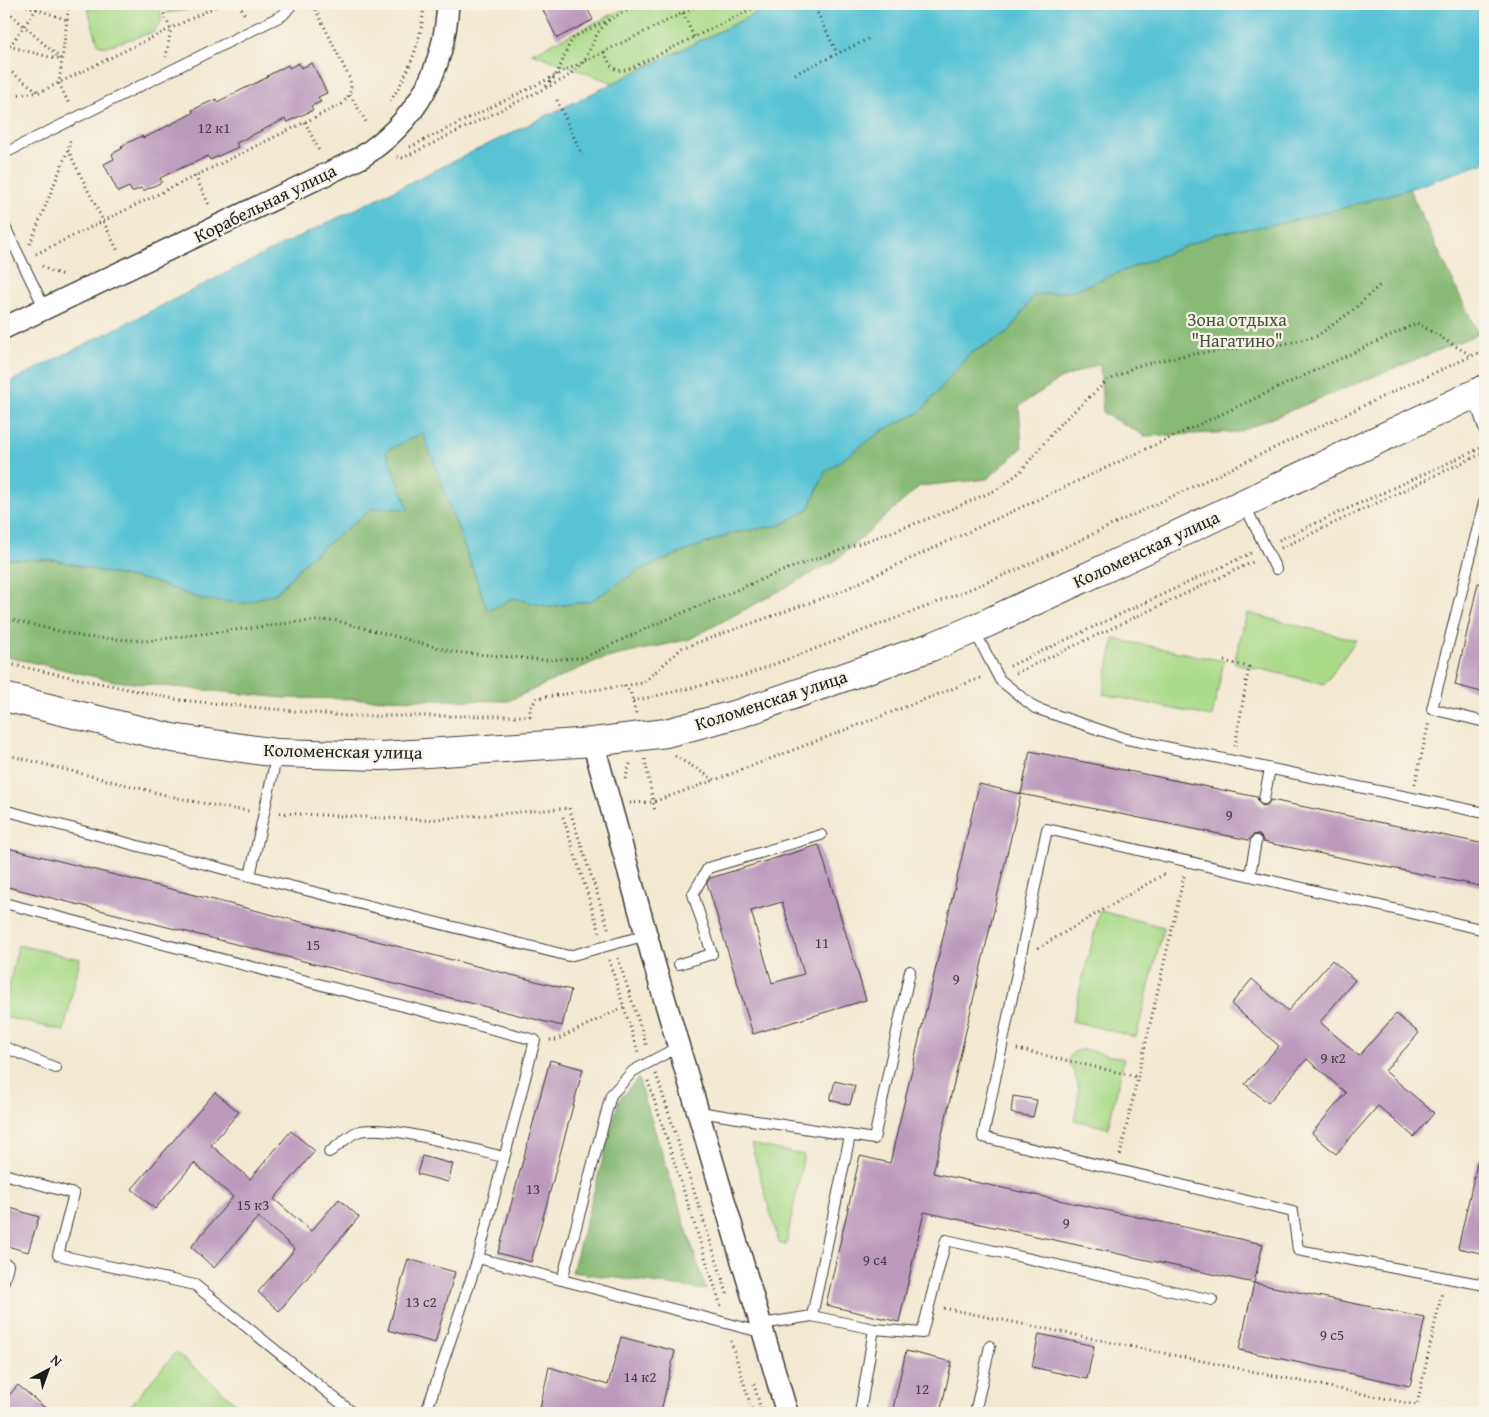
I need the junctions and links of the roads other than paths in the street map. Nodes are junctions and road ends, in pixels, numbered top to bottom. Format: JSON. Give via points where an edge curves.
{"nodes":[{"id":1,"x":292,"y":4,"type":"edge"},
{"id":2,"x":448,"y":4,"type":"edge"},
{"id":3,"x":4,"y":154,"type":"edge"},
{"id":4,"x":4,"y":225,"type":"edge"},
{"id":5,"x":45,"y":308,"type":"junction"},
{"id":6,"x":4,"y":328,"type":"edge"},
{"id":7,"x":1479,"y":392,"type":"edge"},
{"id":8,"x":1485,"y":431,"type":"edge"},
{"id":9,"x":1485,"y":499,"type":"edge"},
{"id":10,"x":1243,"y":503,"type":"junction"},
{"id":11,"x":1276,"y":569,"type":"dead end"},
{"id":12,"x":974,"y":629,"type":"junction"},
{"id":13,"x":4,"y":699,"type":"edge"},
{"id":14,"x":1485,"y":722,"type":"edge"},
{"id":15,"x":593,"y":742,"type":"junction"},
{"id":16,"x":277,"y":753,"type":"junction"},
{"id":17,"x":1270,"y":769,"type":"junction"},
{"id":18,"x":1264,"y":799,"type":"dead end"},
{"id":19,"x":4,"y":810,"type":"edge"},
{"id":20,"x":1485,"y":813,"type":"edge"},
{"id":21,"x":822,"y":835,"type":"dead end"},
{"id":22,"x":1256,"y":841,"type":"dead end"},
{"id":23,"x":1250,"y":875,"type":"junction"},
{"id":24,"x":250,"y":876,"type":"junction"},
{"id":25,"x":4,"y":903,"type":"edge"},
{"id":26,"x":1485,"y":930,"type":"edge"},
{"id":27,"x":647,"y":935,"type":"junction"},
{"id":28,"x":679,"y":964,"type":"dead end"},
{"id":29,"x":910,"y":971,"type":"dead end"},
{"id":30,"x":678,"y":1046,"type":"junction"},
{"id":31,"x":4,"y":1048,"type":"edge"},
{"id":32,"x":56,"y":1068,"type":"dead end"},
{"id":33,"x":699,"y":1112,"type":"junction"},
{"id":34,"x":850,"y":1136,"type":"junction"},
{"id":35,"x":329,"y":1152,"type":"dead end"},
{"id":36,"x":504,"y":1158,"type":"junction"},
{"id":37,"x":4,"y":1174,"type":"edge"},
{"id":38,"x":478,"y":1258,"type":"junction"},
{"id":39,"x":4,"y":1264,"type":"edge"},
{"id":40,"x":562,"y":1280,"type":"junction"},
{"id":41,"x":4,"y":1281,"type":"edge"},
{"id":42,"x":1485,"y":1286,"type":"edge"},
{"id":43,"x":1212,"y":1300,"type":"dead end"},
{"id":44,"x":812,"y":1316,"type":"junction"},
{"id":45,"x":763,"y":1328,"type":"junction"},
{"id":46,"x":874,"y":1329,"type":"junction"},
{"id":47,"x":990,"y":1346,"type":"dead end"},
{"id":48,"x":353,"y":1413,"type":"edge"},
{"id":49,"x":426,"y":1413,"type":"edge"},
{"id":50,"x":787,"y":1413,"type":"edge"},
{"id":51,"x":860,"y":1413,"type":"edge"},
{"id":52,"x":975,"y":1413,"type":"edge"}],
"edges":[{"from":1,"to":3,"type":"lane","via":[[283,15]]},
{"from":2,"to":5,"type":"street","name":"Корабельная улица","via":[[442,47],[426,89],[399,126],[372,150]]},
{"from":4,"to":5,"type":"lane"},
{"from":5,"to":6,"type":"street","name":"Корабельная улица"},
{"from":7,"to":8,"type":"lane"},
{"from":7,"to":10,"type":"street","name":"Коломенская улица"},
{"from":9,"to":14,"type":"lane","via":[[1432,709]]},
{"from":10,"to":11,"type":"lane"},
{"from":10,"to":12,"type":"street","name":"Коломенская улица"},
{"from":12,"to":15,"type":"street","name":"Коломенская улица","via":[[741,713],[666,733]]},
{"from":12,"to":17,"type":"lane","via":[[998,676],[1035,708],[1127,739]]},
{"from":13,"to":16,"type":"street","name":"Коломенская улица","via":[[172,738]]},
{"from":15,"to":16,"type":"street","name":"Коломенская улица","via":[[382,756]]},
{"from":15,"to":27,"type":"street","via":[[615,808]]},
{"from":16,"to":24,"type":"lane"},
{"from":17,"to":18,"type":"lane"},
{"from":17,"to":20,"type":"lane"},
{"from":19,"to":24,"type":"lane"},
{"from":21,"to":28,"type":"lane","via":[[708,868],[693,894],[712,954]]},
{"from":22,"to":23,"type":"lane"},
{"from":23,"to":26,"type":"lane"},
{"from":23,"to":42,"type":"lane","via":[[1046,829],[983,1137],[1293,1212],[1298,1250]]},
{"from":24,"to":27,"type":"lane","via":[[569,956]]},
{"from":25,"to":36,"type":"lane","via":[[535,1040]]},
{"from":27,"to":30,"type":"street"},
{"from":29,"to":34,"type":"lane","via":[[874,1139]]},
{"from":30,"to":33,"type":"street"},
{"from":30,"to":40,"type":"lane","via":[[633,1071],[612,1096]]},
{"from":31,"to":32,"type":"lane"},
{"from":33,"to":34,"type":"lane"},
{"from":33,"to":45,"type":"street"},
{"from":34,"to":44,"type":"lane"},
{"from":35,"to":36,"type":"lane","via":[[356,1132],[374,1129],[412,1134]]},
{"from":36,"to":38,"type":"lane"},
{"from":37,"to":48,"type":"lane","via":[[74,1194],[58,1255],[195,1285]]},
{"from":38,"to":40,"type":"lane"},
{"from":38,"to":49,"type":"lane"},
{"from":39,"to":41,"type":"lane","via":[[8,1265]]},
{"from":40,"to":45,"type":"lane","via":[[738,1326]]},
{"from":43,"to":46,"type":"lane","via":[[946,1240],[922,1333]]},
{"from":44,"to":45,"type":"lane"},
{"from":44,"to":46,"type":"lane"},
{"from":45,"to":50,"type":"street"},
{"from":46,"to":51,"type":"lane"},
{"from":47,"to":52,"type":"lane"}]}
